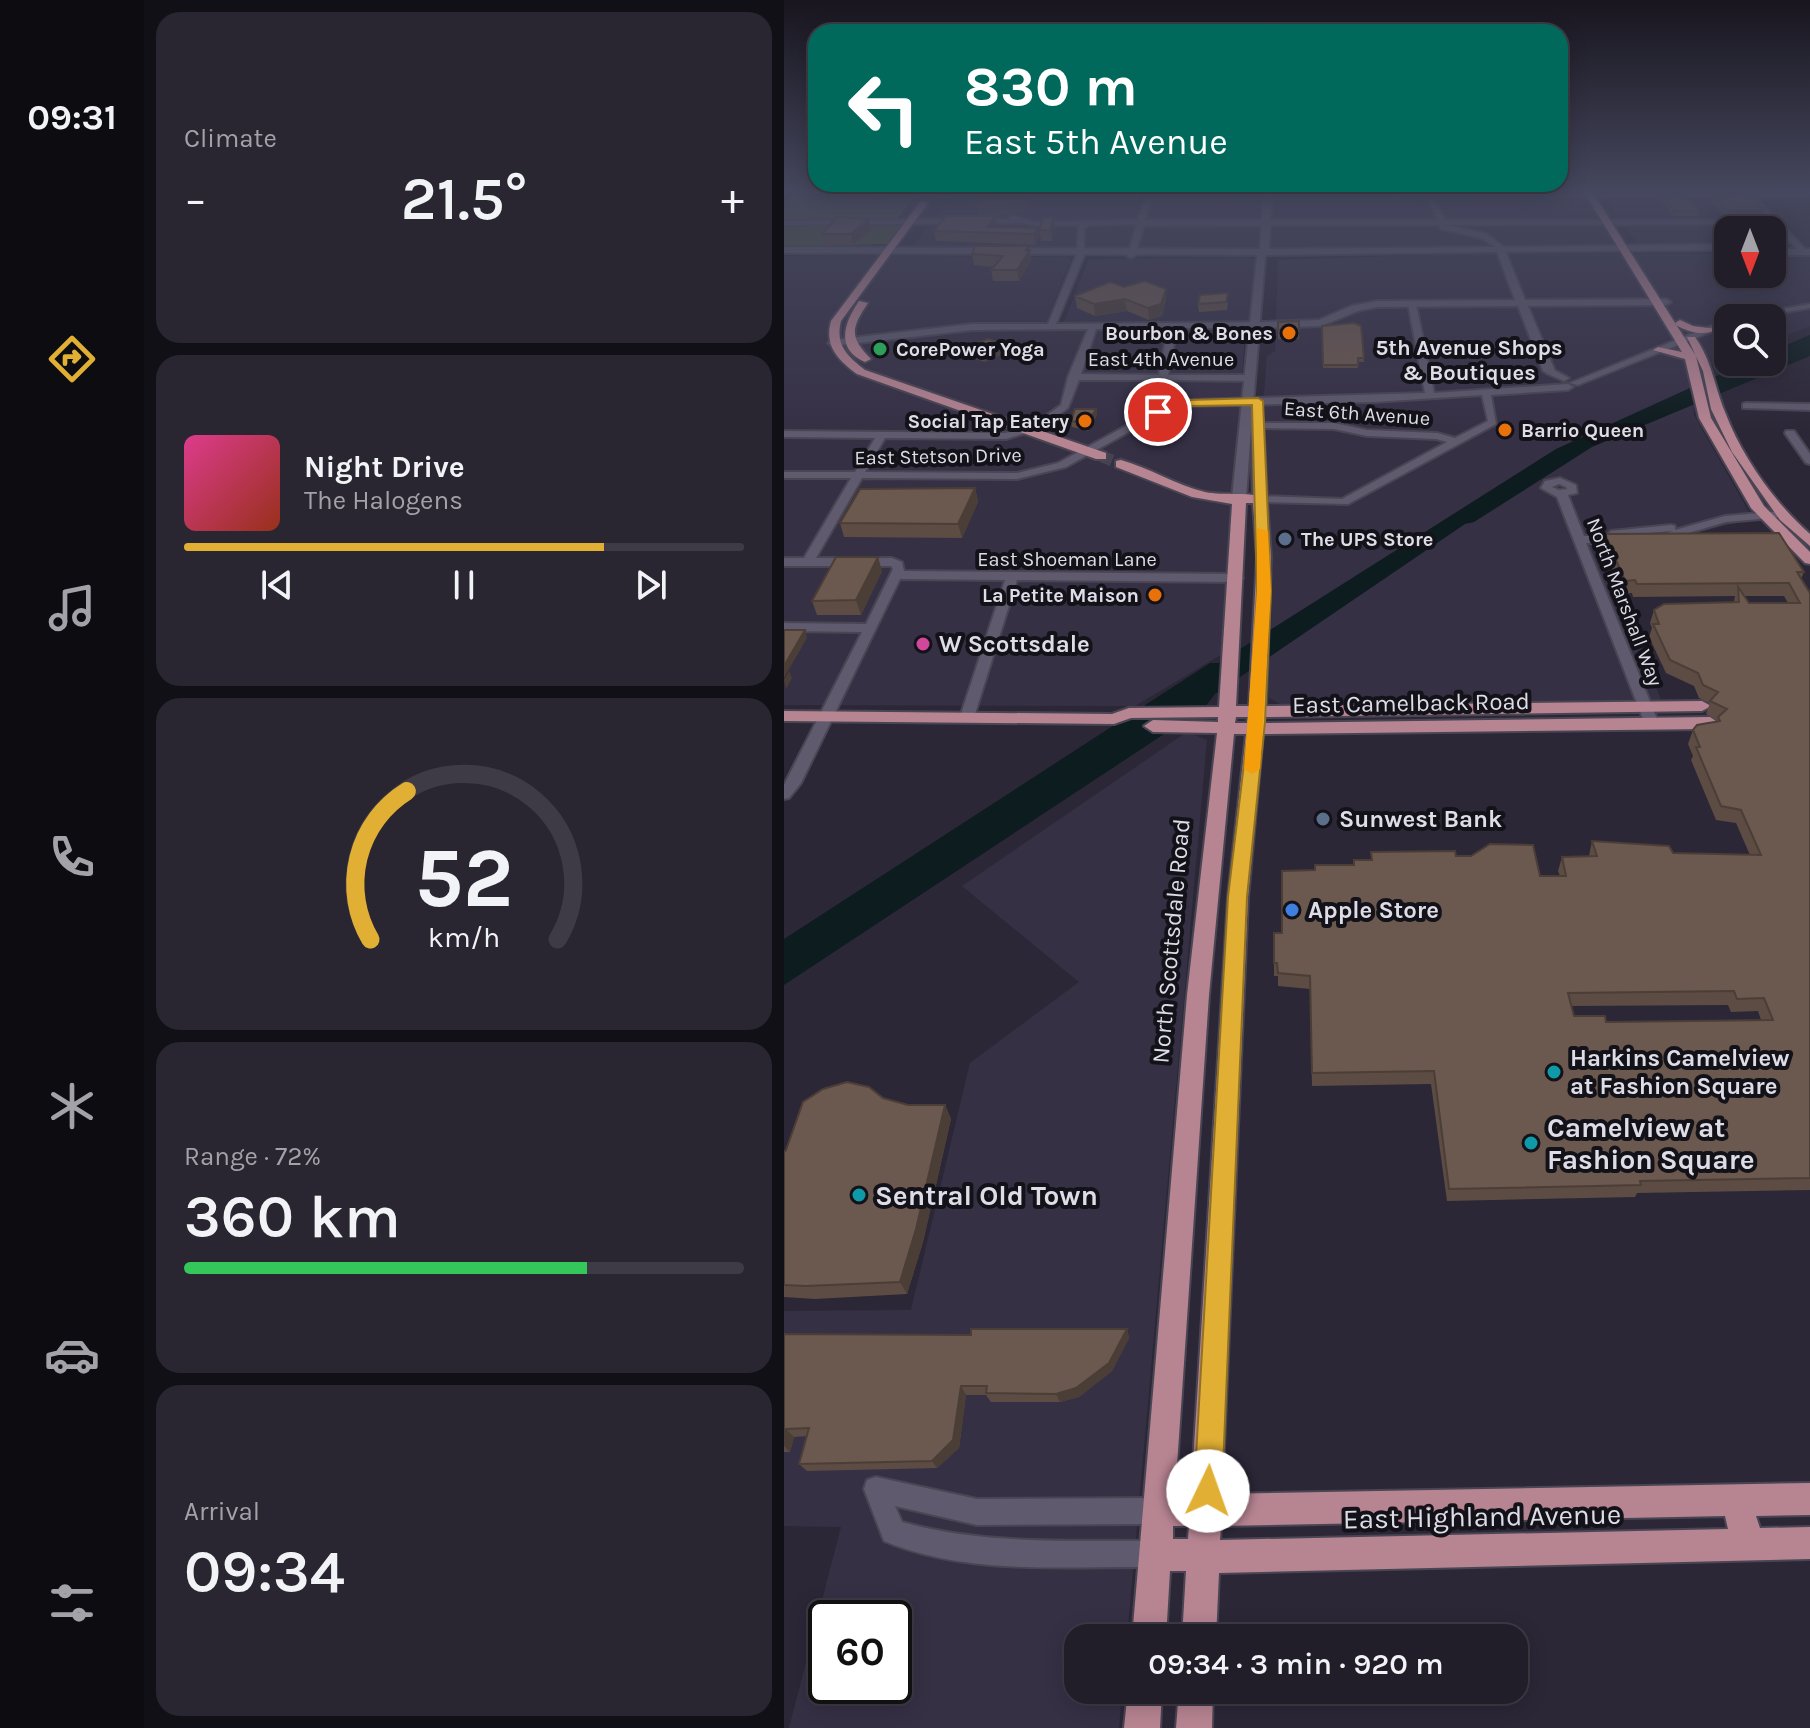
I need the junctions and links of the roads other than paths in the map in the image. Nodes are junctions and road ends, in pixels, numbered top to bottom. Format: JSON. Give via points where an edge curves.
{"nodes":[{"id":1,"x":873,"y":271,"type":"edge"},
{"id":2,"x":888,"y":271,"type":"edge"},
{"id":3,"x":1073,"y":271,"type":"edge"},
{"id":4,"x":1264,"y":271,"type":"edge"},
{"id":5,"x":1510,"y":271,"type":"edge"},
{"id":6,"x":1639,"y":271,"type":"edge"},
{"id":7,"x":1644,"y":271,"type":"edge"},
{"id":8,"x":855,"y":294,"type":"junction"},
{"id":9,"x":1653,"y":302,"type":"junction"},
{"id":10,"x":1666,"y":302,"type":"junction"},
{"id":11,"x":1523,"y":303,"type":"junction"},
{"id":12,"x":1412,"y":304,"type":"junction"},
{"id":13,"x":1810,"y":306,"type":"edge"},
{"id":14,"x":859,"y":309,"type":"junction"},
{"id":15,"x":1786,"y":310,"type":"edge"},
{"id":16,"x":1680,"y":323,"type":"junction"},
{"id":17,"x":1260,"y":325,"type":"junction"},
{"id":18,"x":1051,"y":326,"type":"junction"},
{"id":19,"x":1093,"y":326,"type":"junction"},
{"id":20,"x":1173,"y":326,"type":"junction"},
{"id":21,"x":1712,"y":329,"type":"joint"},
{"id":22,"x":1685,"y":340,"type":"junction"},
{"id":23,"x":847,"y":341,"type":"junction"},
{"id":24,"x":832,"y":343,"type":"junction"},
{"id":25,"x":1658,"y":350,"type":"junction"},
{"id":26,"x":1690,"y":357,"type":"junction"},
{"id":27,"x":1073,"y":377,"type":"junction"},
{"id":28,"x":1162,"y":377,"type":"junction"},
{"id":29,"x":1248,"y":378,"type":"junction"},
{"id":30,"x":1551,"y":378,"type":"junction"},
{"id":31,"x":1568,"y":381,"type":"junction"},
{"id":32,"x":1539,"y":389,"type":"junction"},
{"id":33,"x":1486,"y":394,"type":"junction"},
{"id":34,"x":1430,"y":395,"type":"junction"},
{"id":35,"x":1252,"y":401,"type":"junction"},
{"id":36,"x":1810,"y":404,"type":"edge"},
{"id":37,"x":1746,"y":406,"type":"dead end"},
{"id":38,"x":1172,"y":407,"type":"junction"},
{"id":39,"x":1006,"y":423,"type":"junction"},
{"id":40,"x":1040,"y":424,"type":"junction"},
{"id":41,"x":1257,"y":425,"type":"junction"},
{"id":42,"x":1026,"y":430,"type":"junction"},
{"id":43,"x":1790,"y":433,"type":"dead end"},
{"id":44,"x":784,"y":434,"type":"edge"},
{"id":45,"x":882,"y":434,"type":"junction"},
{"id":46,"x":982,"y":434,"type":"junction"},
{"id":47,"x":1453,"y":441,"type":"junction"},
{"id":48,"x":1806,"y":450,"type":"edge"},
{"id":49,"x":1100,"y":451,"type":"junction"},
{"id":50,"x":1127,"y":460,"type":"tunnel mouth"},
{"id":51,"x":1810,"y":461,"type":"edge"},
{"id":52,"x":784,"y":475,"type":"edge"},
{"id":53,"x":857,"y":475,"type":"junction"},
{"id":54,"x":1562,"y":495,"type":"dead end"},
{"id":55,"x":1239,"y":498,"type":"junction"},
{"id":56,"x":1260,"y":499,"type":"junction"},
{"id":57,"x":1770,"y":511,"type":"junction"},
{"id":58,"x":1578,"y":536,"type":"junction"},
{"id":59,"x":1810,"y":542,"type":"edge"},
{"id":60,"x":1810,"y":560,"type":"edge"},
{"id":61,"x":784,"y":562,"type":"edge"},
{"id":62,"x":808,"y":562,"type":"junction"},
{"id":63,"x":897,"y":569,"type":"junction"},
{"id":64,"x":1012,"y":577,"type":"junction"},
{"id":65,"x":1237,"y":578,"type":"junction"},
{"id":66,"x":784,"y":627,"type":"edge"},
{"id":67,"x":1262,"y":627,"type":"junction"},
{"id":68,"x":871,"y":628,"type":"junction"},
{"id":69,"x":1702,"y":706,"type":"dead end"},
{"id":70,"x":1645,"y":707,"type":"junction"},
{"id":71,"x":784,"y":716,"type":"edge"},
{"id":72,"x":826,"y":717,"type":"junction"},
{"id":73,"x":967,"y":717,"type":"junction"},
{"id":74,"x":1218,"y":720,"type":"junction"},
{"id":75,"x":1257,"y":720,"type":"junction"},
{"id":76,"x":1710,"y":723,"type":"edge"},
{"id":77,"x":1652,"y":724,"type":"junction"},
{"id":78,"x":784,"y":794,"type":"edge"},
{"id":79,"x":1810,"y":1499,"type":"edge"},
{"id":80,"x":1736,"y":1500,"type":"junction"},
{"id":81,"x":1159,"y":1511,"type":"junction"},
{"id":82,"x":1207,"y":1511,"type":"junction"},
{"id":83,"x":1810,"y":1543,"type":"edge"},
{"id":84,"x":1748,"y":1544,"type":"junction"},
{"id":85,"x":1155,"y":1554,"type":"junction"},
{"id":86,"x":1203,"y":1556,"type":"junction"},
{"id":87,"x":1150,"y":1624,"type":"edge"},
{"id":88,"x":1200,"y":1624,"type":"edge"},
{"id":89,"x":1144,"y":1704,"type":"edge"},
{"id":90,"x":1195,"y":1704,"type":"edge"},
{"id":91,"x":1142,"y":1728,"type":"edge"},
{"id":92,"x":1194,"y":1728,"type":"edge"}],
"edges":[{"from":1,"to":8,"type":"main road"},
{"from":2,"to":14,"type":"main road"},
{"from":3,"to":18,"type":"street"},
{"from":4,"to":17,"type":"main road","name":"North Scottsdale Road"},
{"from":5,"to":11,"type":"main road"},
{"from":6,"to":9,"type":"main road"},
{"from":7,"to":10,"type":"main road"},
{"from":8,"to":14,"type":"main road","via":[[860,296]]},
{"from":8,"to":24,"type":"main road","via":[[836,321]]},
{"from":9,"to":10,"type":"main road"},
{"from":9,"to":11,"type":"main road"},
{"from":9,"to":22,"type":"main road"},
{"from":10,"to":16,"type":"main road"},
{"from":11,"to":12,"type":"main road"},
{"from":11,"to":30,"type":"main road"},
{"from":12,"to":17,"type":"main road","via":[[1360,306],[1321,323]]},
{"from":12,"to":34,"type":"street"},
{"from":13,"to":15,"type":"street"},
{"from":14,"to":23,"type":"main road"},
{"from":16,"to":21,"type":"main road"},
{"from":16,"to":22,"type":"main road"},
{"from":17,"to":20,"type":"street"},
{"from":17,"to":29,"type":"main road","name":"North Scottsdale Road"},
{"from":17,"to":35,"type":"main road","name":"North Scottsdale Road"},
{"from":18,"to":19,"type":"street"},
{"from":18,"to":23,"type":"street","via":[[937,329]]},
{"from":19,"to":20,"type":"street"},
{"from":19,"to":27,"type":"street"},
{"from":20,"to":28,"type":"street"},
{"from":21,"to":22,"type":"street"},
{"from":22,"to":25,"type":"street"},
{"from":22,"to":26,"type":"main road"},
{"from":22,"to":57,"type":"main road","via":[[1712,376],[1723,422]]},
{"from":23,"to":24,"type":"street"},
{"from":23,"to":40,"type":"main road","via":[[878,367]]},
{"from":24,"to":39,"type":"main road","via":[[861,372]]},
{"from":25,"to":26,"type":"main road"},
{"from":25,"to":31,"type":"street"},
{"from":26,"to":57,"type":"main road","via":[[1713,433]]},
{"from":27,"to":28,"type":"street","name":"East 4th Avenue"},
{"from":27,"to":40,"type":"street","via":[[1062,411]]},
{"from":28,"to":29,"type":"street","name":"East 4th Avenue"},
{"from":28,"to":38,"type":"street","via":[[1159,395]]},
{"from":29,"to":35,"type":"main road","name":"North Scottsdale Road"},
{"from":30,"to":31,"type":"street"},
{"from":30,"to":32,"type":"street"},
{"from":31,"to":32,"type":"street"},
{"from":32,"to":33,"type":"street"},
{"from":33,"to":34,"type":"street"},
{"from":33,"to":47,"type":"street","via":[[1493,422]]},
{"from":34,"to":35,"type":"street"},
{"from":35,"to":38,"type":"street"},
{"from":35,"to":41,"type":"main road","name":"North Scottsdale Road"},
{"from":35,"to":55,"type":"main road","name":"North Scottsdale Road"},
{"from":36,"to":37,"type":"street"},
{"from":38,"to":49,"type":"street","name":"East Stetson Drive"},
{"from":39,"to":42,"type":"main road"},
{"from":39,"to":46,"type":"street"},
{"from":40,"to":49,"type":"main road"},
{"from":41,"to":47,"type":"street","name":"East 6th Avenue","via":[[1334,426]]},
{"from":41,"to":56,"type":"main road","name":"North Scottsdale Road"},
{"from":42,"to":46,"type":"street","via":[[1006,436]]},
{"from":42,"to":49,"type":"main road"},
{"from":43,"to":48,"type":"street"},
{"from":44,"to":45,"type":"street"},
{"from":45,"to":46,"type":"street"},
{"from":45,"to":53,"type":"street"},
{"from":47,"to":56,"type":"street","via":[[1344,502]]},
{"from":48,"to":51,"type":"street"},
{"from":49,"to":53,"type":"street","name":"East Stetson Drive","via":[[1017,476]]},
{"from":50,"to":55,"type":"main road","via":[[1197,494]]},
{"from":52,"to":53,"type":"street","name":"East Stetson Drive"},
{"from":53,"to":62,"type":"street"},
{"from":54,"to":58,"type":"street","name":"North Marshall Way"},
{"from":55,"to":56,"type":"main road"},
{"from":55,"to":65,"type":"main road","name":"North Scottsdale Road"},
{"from":56,"to":67,"type":"main road","name":"North Scottsdale Road"},
{"from":57,"to":58,"type":"street","via":[[1708,514],[1666,530]]},
{"from":57,"to":59,"type":"main road"},
{"from":57,"to":60,"type":"main road"},
{"from":58,"to":70,"type":"street","name":"North Marshall Way"},
{"from":61,"to":62,"type":"street","name":"East Shoeman Lane"},
{"from":62,"to":63,"type":"street","name":"East Shoeman Lane"},
{"from":63,"to":64,"type":"street","name":"East Shoeman Lane"},
{"from":63,"to":68,"type":"street"},
{"from":64,"to":65,"type":"street","name":"East Shoeman Lane"},
{"from":64,"to":73,"type":"street","via":[[992,626]]},
{"from":65,"to":67,"type":"main road","via":[[1251,585]]},
{"from":65,"to":74,"type":"main road","name":"North Scottsdale Road","via":[[1229,688]]},
{"from":66,"to":68,"type":"street"},
{"from":67,"to":75,"type":"main road","name":"North Scottsdale Road"},
{"from":68,"to":72,"type":"street"},
{"from":69,"to":70,"type":"main road","name":"East Camelback Road"},
{"from":70,"to":75,"type":"main road","name":"East Camelback Road"},
{"from":70,"to":77,"type":"street","name":"North Marshall Way"},
{"from":71,"to":72,"type":"main road","name":"East Camelback Road"},
{"from":72,"to":73,"type":"main road","name":"East Camelback Road"},
{"from":72,"to":78,"type":"street"},
{"from":73,"to":74,"type":"main road","name":"East Camelback Road","via":[[1114,719],[1126,725]]},
{"from":74,"to":75,"type":"main road","name":"East Camelback Road"},
{"from":74,"to":81,"type":"main road","name":"North Scottsdale Road"},
{"from":75,"to":77,"type":"main road","name":"East Camelback Road"},
{"from":75,"to":82,"type":"main road","name":"North Scottsdale Road","via":[[1238,897]]},
{"from":76,"to":77,"type":"main road","name":"East Camelback Road"},
{"from":79,"to":80,"type":"main road","name":"East Highland Avenue"},
{"from":80,"to":82,"type":"main road","name":"East Highland Avenue"},
{"from":80,"to":84,"type":"main road"},
{"from":81,"to":82,"type":"main road","name":"East Highland Avenue"},
{"from":81,"to":85,"type":"main road","name":"North Scottsdale Road"},
{"from":81,"to":85,"type":"street","via":[[977,1512],[876,1489],[893,1532],[910,1538],[981,1550]]},
{"from":82,"to":86,"type":"main road","name":"North Scottsdale Road"},
{"from":83,"to":84,"type":"main road","name":"East Highland Avenue"},
{"from":84,"to":86,"type":"main road","name":"East Highland Avenue"},
{"from":85,"to":86,"type":"main road","name":"East Highland Avenue"},
{"from":85,"to":87,"type":"main road","name":"North Scottsdale Road"},
{"from":86,"to":88,"type":"main road","name":"North Scottsdale Road"},
{"from":89,"to":91,"type":"main road"},
{"from":90,"to":92,"type":"main road"}]}
